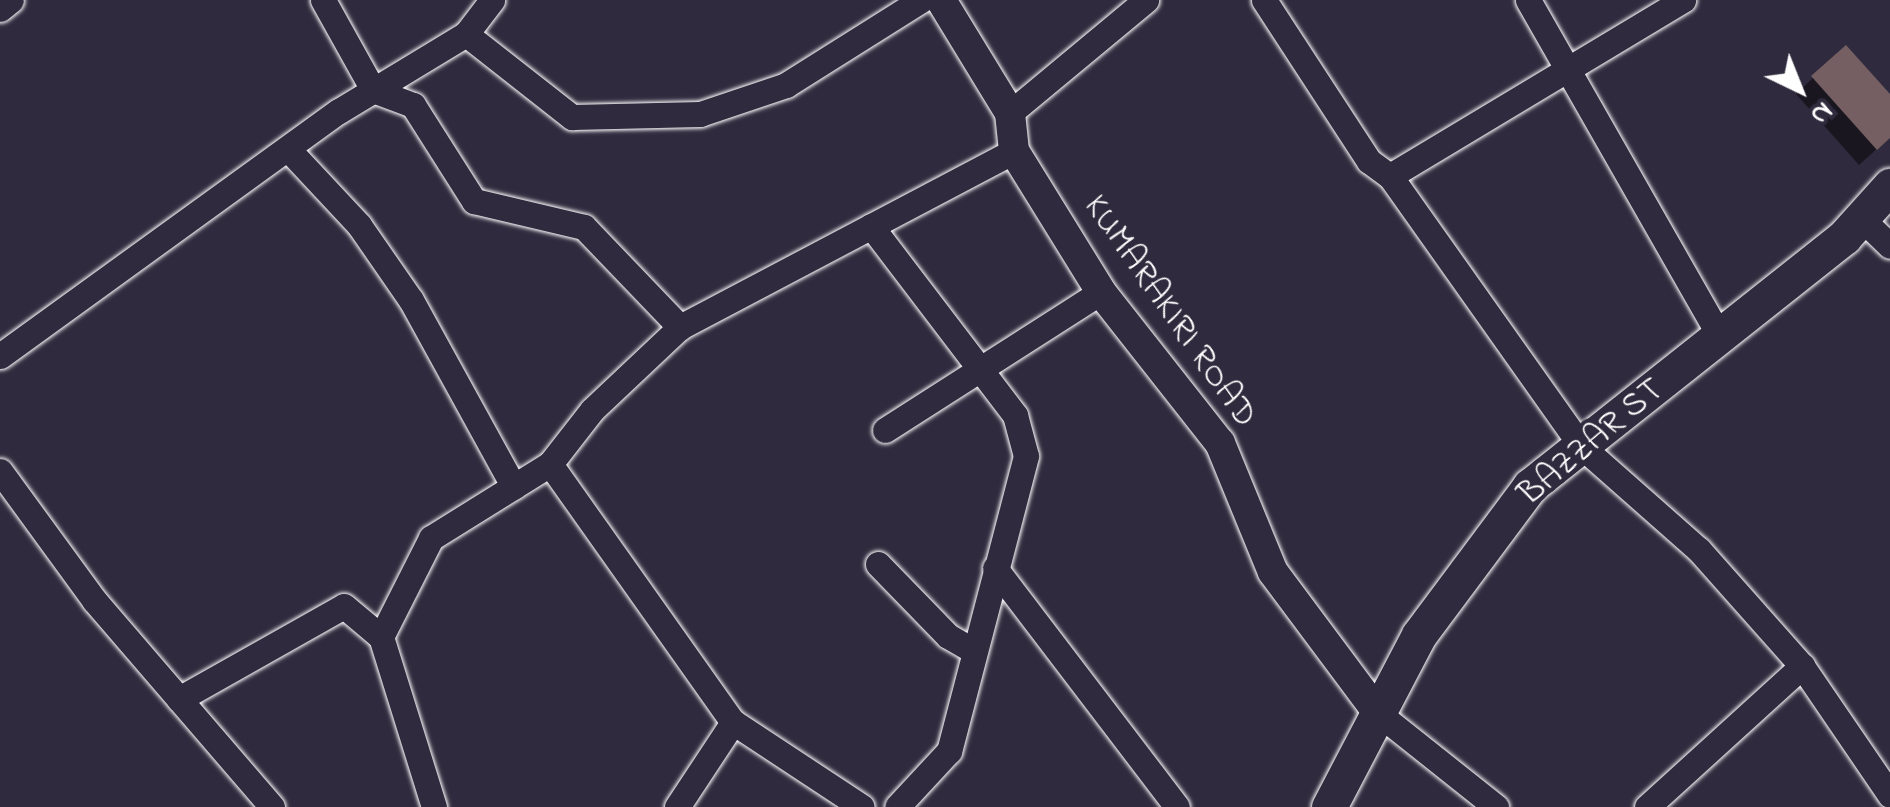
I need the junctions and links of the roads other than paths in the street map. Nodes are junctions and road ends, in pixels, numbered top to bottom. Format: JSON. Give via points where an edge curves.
{"nodes":[{"id":1,"x":11,"y":0,"type":"edge"},
{"id":2,"x":323,"y":0,"type":"edge"},
{"id":3,"x":492,"y":0,"type":"edge"},
{"id":4,"x":921,"y":0,"type":"edge"},
{"id":5,"x":941,"y":0,"type":"edge"},
{"id":6,"x":1146,"y":0,"type":"edge"},
{"id":7,"x":1264,"y":0,"type":"edge"},
{"id":8,"x":1528,"y":0,"type":"edge"},
{"id":9,"x":1684,"y":0,"type":"edge"},
{"id":10,"x":0,"y":9,"type":"edge"},
{"id":11,"x":466,"y":34,"type":"junction"},
{"id":12,"x":1567,"y":68,"type":"junction"},
{"id":13,"x":373,"y":90,"type":"junction"},
{"id":14,"x":1010,"y":113,"type":"junction"},
{"id":15,"x":288,"y":149,"type":"junction"},
{"id":16,"x":1014,"y":151,"type":"junction"},
{"id":17,"x":1390,"y":176,"type":"junction"},
{"id":18,"x":1890,"y":186,"type":"edge"},
{"id":19,"x":1860,"y":218,"type":"junction"},
{"id":20,"x":870,"y":226,"type":"junction"},
{"id":21,"x":1890,"y":246,"type":"edge"},
{"id":22,"x":1101,"y":292,"type":"junction"},
{"id":23,"x":680,"y":327,"type":"junction"},
{"id":24,"x":1720,"y":336,"type":"junction"},
{"id":25,"x":4,"y":343,"type":"edge"},
{"id":26,"x":980,"y":369,"type":"junction"},
{"id":27,"x":885,"y":430,"type":"dead end"},
{"id":28,"x":1581,"y":446,"type":"junction"},
{"id":29,"x":550,"y":464,"type":"junction"},
{"id":30,"x":0,"y":471,"type":"edge"},
{"id":31,"x":514,"y":487,"type":"junction"},
{"id":32,"x":878,"y":564,"type":"dead end"},
{"id":33,"x":995,"y":568,"type":"junction"},
{"id":34,"x":381,"y":637,"type":"junction"},
{"id":35,"x":972,"y":650,"type":"junction"},
{"id":36,"x":1802,"y":666,"type":"junction"},
{"id":37,"x":179,"y":698,"type":"junction"},
{"id":38,"x":1378,"y":713,"type":"junction"},
{"id":39,"x":733,"y":722,"type":"junction"},
{"id":40,"x":1890,"y":795,"type":"edge"},
{"id":41,"x":272,"y":807,"type":"edge"},
{"id":42,"x":434,"y":807,"type":"edge"},
{"id":43,"x":678,"y":807,"type":"edge"},
{"id":44,"x":862,"y":807,"type":"edge"},
{"id":45,"x":896,"y":807,"type":"edge"},
{"id":46,"x":1177,"y":807,"type":"edge"},
{"id":47,"x":1328,"y":807,"type":"edge"},
{"id":48,"x":1496,"y":807,"type":"edge"},
{"id":49,"x":1647,"y":807,"type":"edge"}],
"edges":[{"from":1,"to":10,"type":"street"},
{"from":2,"to":13,"type":"street"},
{"from":3,"to":11,"type":"street"},
{"from":4,"to":11,"type":"street","via":[[786,85],[700,114],[572,117]]},
{"from":5,"to":14,"type":"street","name":"KUMARAKIRI ROAD"},
{"from":6,"to":14,"type":"street"},
{"from":7,"to":17,"type":"street","via":[[1369,161]]},
{"from":8,"to":12,"type":"street"},
{"from":9,"to":12,"type":"street"},
{"from":11,"to":13,"type":"street"},
{"from":12,"to":17,"type":"street"},
{"from":12,"to":24,"type":"street"},
{"from":13,"to":15,"type":"street"},
{"from":13,"to":23,"type":"street","via":[[413,105],[474,201],[584,227]]},
{"from":14,"to":16,"type":"street","name":"KUMARAKIRI ROAD"},
{"from":15,"to":25,"type":"street"},
{"from":15,"to":31,"type":"street","via":[[359,225],[411,300]]},
{"from":16,"to":20,"type":"street"},
{"from":16,"to":22,"type":"street","name":"KUMARAKIRI ROAD"},
{"from":17,"to":28,"type":"street"},
{"from":18,"to":19,"type":"main road","name":"BAZZAR ST"},
{"from":19,"to":21,"type":"street"},
{"from":19,"to":24,"type":"main road","name":"BAZZAR ST"},
{"from":20,"to":23,"type":"street"},
{"from":20,"to":26,"type":"street"},
{"from":22,"to":26,"type":"street"},
{"from":22,"to":38,"type":"street","name":"KUMARAKIRI ROAD","via":[[1220,443],[1273,572]]},
{"from":23,"to":29,"type":"street","via":[[592,410]]},
{"from":24,"to":28,"type":"main road","name":"BAZZAR ST"},
{"from":26,"to":27,"type":"street"},
{"from":26,"to":33,"type":"street","via":[[1015,415],[1026,456]]},
{"from":28,"to":36,"type":"street","via":[[1699,550]]},
{"from":28,"to":38,"type":"main road","name":"BAZZAR ST","via":[[1530,486],[1420,635]]},
{"from":29,"to":31,"type":"street"},
{"from":29,"to":39,"type":"street"},
{"from":30,"to":37,"type":"street","via":[[94,600]]},
{"from":31,"to":34,"type":"street","via":[[431,538]]},
{"from":32,"to":35,"type":"street","via":[[948,636]]},
{"from":33,"to":35,"type":"street"},
{"from":33,"to":46,"type":"street"},
{"from":34,"to":37,"type":"street","via":[[344,606]]},
{"from":34,"to":42,"type":"street"},
{"from":35,"to":45,"type":"street","via":[[973,673],[949,751]]},
{"from":36,"to":40,"type":"street"},
{"from":36,"to":49,"type":"street"},
{"from":37,"to":41,"type":"street"},
{"from":38,"to":47,"type":"main road","name":"BAZZAR ST"},
{"from":38,"to":48,"type":"street"},
{"from":39,"to":43,"type":"street"},
{"from":39,"to":44,"type":"street"}]}
